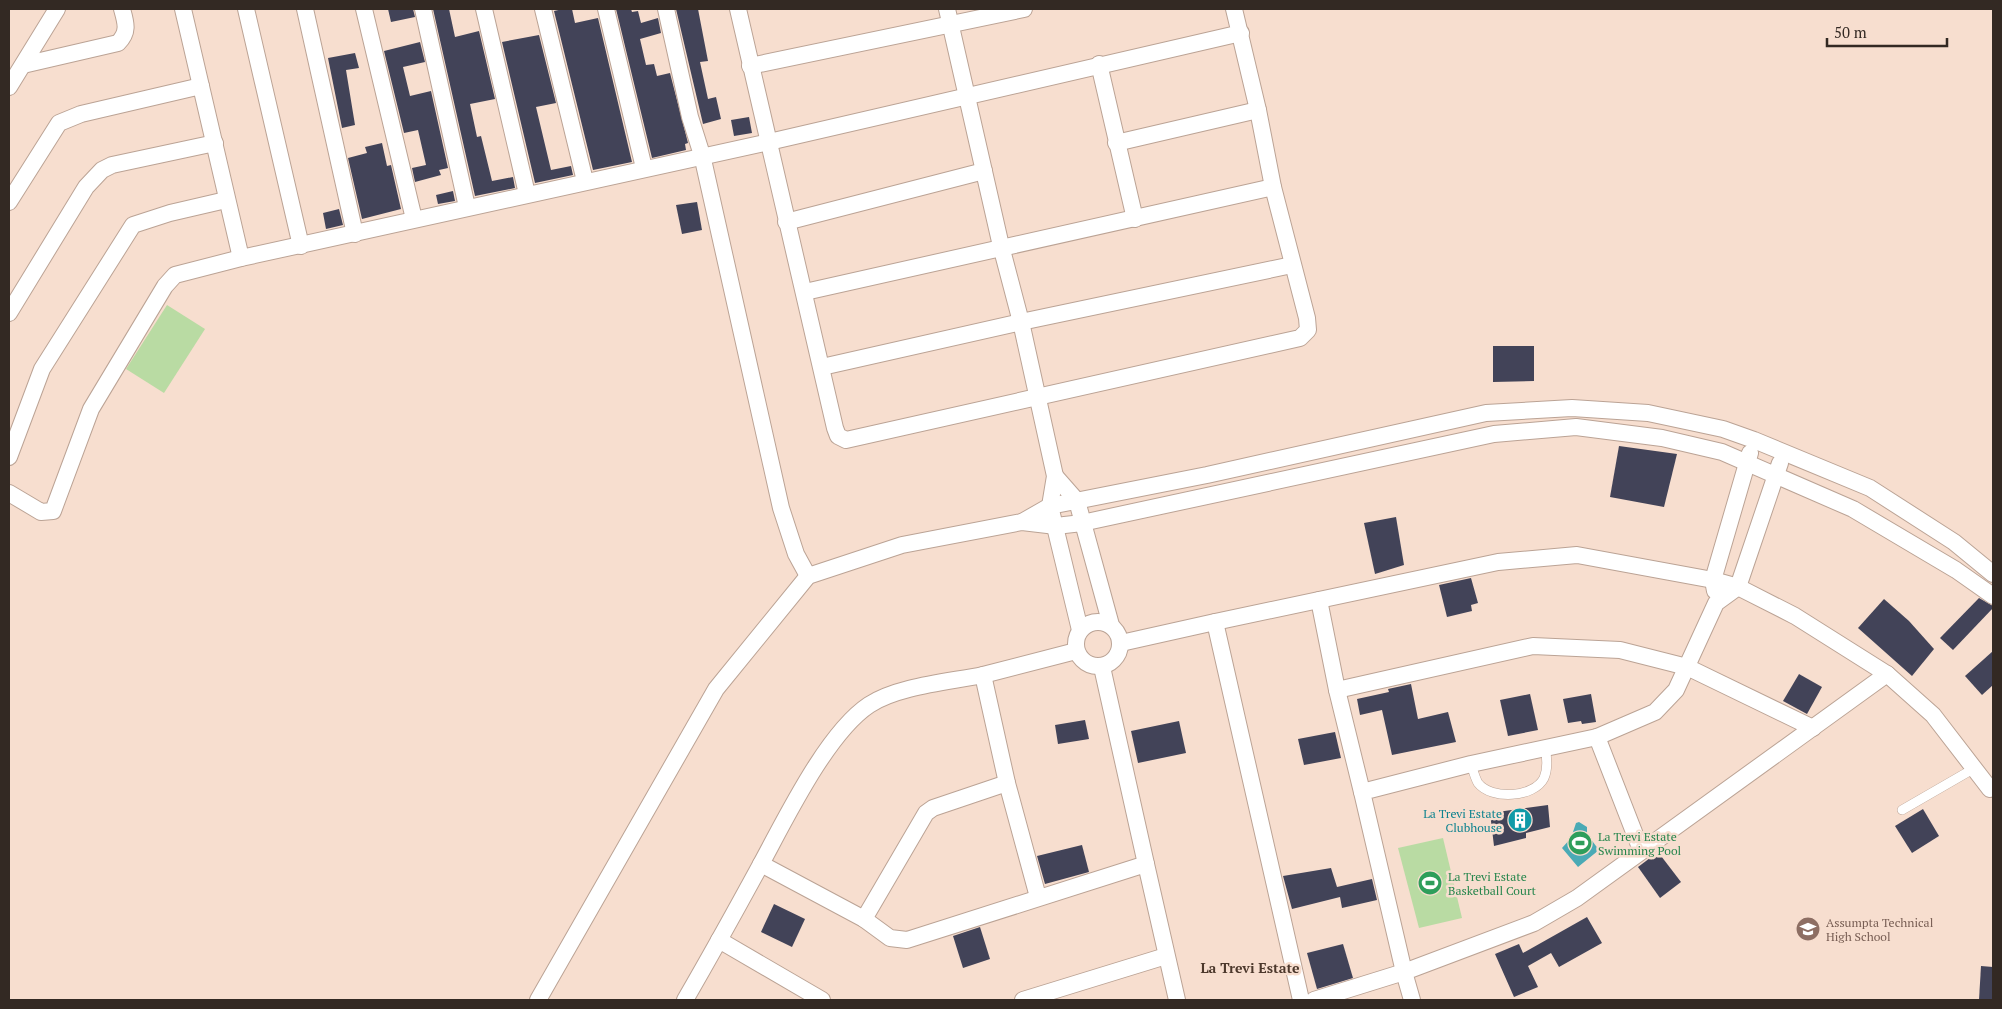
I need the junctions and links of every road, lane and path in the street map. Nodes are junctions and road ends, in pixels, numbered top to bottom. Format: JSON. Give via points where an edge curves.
{"nodes":[{"id":1,"x":58,"y":9,"type":"edge"},
{"id":2,"x":122,"y":9,"type":"edge"},
{"id":3,"x":183,"y":9,"type":"edge"},
{"id":4,"x":246,"y":9,"type":"edge"},
{"id":5,"x":305,"y":9,"type":"edge"},
{"id":6,"x":364,"y":9,"type":"edge"},
{"id":7,"x":423,"y":9,"type":"edge"},
{"id":8,"x":484,"y":9,"type":"edge"},
{"id":9,"x":544,"y":9,"type":"edge"},
{"id":10,"x":606,"y":9,"type":"edge"},
{"id":11,"x":666,"y":9,"type":"edge"},
{"id":12,"x":738,"y":9,"type":"edge"},
{"id":13,"x":947,"y":9,"type":"edge"},
{"id":14,"x":1024,"y":9,"type":"edge"},
{"id":15,"x":1234,"y":9,"type":"edge"},
{"id":16,"x":950,"y":25,"type":"junction"},
{"id":17,"x":1241,"y":32,"type":"junction"},
{"id":18,"x":1099,"y":64,"type":"junction"},
{"id":19,"x":23,"y":65,"type":"junction"},
{"id":20,"x":750,"y":66,"type":"junction"},
{"id":21,"x":201,"y":86,"type":"junction"},
{"id":22,"x":9,"y":87,"type":"edge"},
{"id":23,"x":967,"y":95,"type":"junction"},
{"id":24,"x":1258,"y":110,"type":"junction"},
{"id":25,"x":769,"y":142,"type":"junction"},
{"id":26,"x":1116,"y":142,"type":"junction"},
{"id":27,"x":215,"y":143,"type":"junction"},
{"id":28,"x":702,"y":156,"type":"junction"},
{"id":29,"x":644,"y":168,"type":"junction"},
{"id":30,"x":984,"y":171,"type":"junction"},
{"id":31,"x":585,"y":181,"type":"junction"},
{"id":32,"x":1273,"y":187,"type":"junction"},
{"id":33,"x":527,"y":194,"type":"junction"},
{"id":34,"x":226,"y":200,"type":"junction"},
{"id":35,"x":9,"y":202,"type":"edge"},
{"id":36,"x":467,"y":207,"type":"junction"},
{"id":37,"x":414,"y":219,"type":"junction"},
{"id":38,"x":1134,"y":219,"type":"junction"},
{"id":39,"x":786,"y":222,"type":"junction"},
{"id":40,"x":355,"y":234,"type":"junction"},
{"id":41,"x":301,"y":246,"type":"junction"},
{"id":42,"x":1001,"y":246,"type":"junction"},
{"id":43,"x":242,"y":258,"type":"junction"},
{"id":44,"x":1292,"y":265,"type":"junction"},
{"id":45,"x":805,"y":292,"type":"junction"},
{"id":46,"x":9,"y":313,"type":"edge"},
{"id":47,"x":1021,"y":322,"type":"junction"},
{"id":48,"x":822,"y":367,"type":"junction"},
{"id":49,"x":1038,"y":398,"type":"junction"},
{"id":50,"x":1486,"y":413,"type":"junction"},
{"id":51,"x":1494,"y":434,"type":"junction"},
{"id":52,"x":1754,"y":440,"type":"junction"},
{"id":53,"x":1783,"y":452,"type":"junction"},
{"id":54,"x":9,"y":457,"type":"edge"},
{"id":55,"x":1747,"y":463,"type":"junction"},
{"id":56,"x":1777,"y":474,"type":"junction"},
{"id":57,"x":1055,"y":476,"type":"junction"},
{"id":58,"x":9,"y":493,"type":"edge"},
{"id":59,"x":1077,"y":501,"type":"junction"},
{"id":60,"x":1050,"y":506,"type":"junction"},
{"id":61,"x":1022,"y":522,"type":"junction"},
{"id":62,"x":1082,"y":523,"type":"junction"},
{"id":63,"x":1056,"y":526,"type":"junction"},
{"id":64,"x":1993,"y":574,"type":"edge"},
{"id":65,"x":808,"y":576,"type":"junction"},
{"id":66,"x":1713,"y":580,"type":"junction"},
{"id":67,"x":1738,"y":587,"type":"junction"},
{"id":68,"x":1993,"y":596,"type":"edge"},
{"id":69,"x":1319,"y":600,"type":"junction"},
{"id":70,"x":1716,"y":603,"type":"junction"},
{"id":71,"x":1215,"y":622,"type":"junction"},
{"id":72,"x":1111,"y":625,"type":"junction"},
{"id":73,"x":1080,"y":630,"type":"junction"},
{"id":74,"x":1121,"y":643,"type":"junction"},
{"id":75,"x":1076,"y":651,"type":"junction"},
{"id":76,"x":1102,"y":667,"type":"junction"},
{"id":77,"x":1687,"y":667,"type":"junction"},
{"id":78,"x":1887,"y":674,"type":"junction"},
{"id":79,"x":983,"y":675,"type":"junction"},
{"id":80,"x":1337,"y":690,"type":"junction"},
{"id":81,"x":1813,"y":728,"type":"junction"},
{"id":82,"x":1597,"y":737,"type":"junction"},
{"id":83,"x":1545,"y":747,"type":"junction"},
{"id":84,"x":1471,"y":764,"type":"junction"},
{"id":85,"x":1973,"y":769,"type":"junction"},
{"id":86,"x":1007,"y":783,"type":"junction"},
{"id":87,"x":1990,"y":789,"type":"dead end"},
{"id":88,"x":1362,"y":792,"type":"junction"},
{"id":89,"x":1902,"y":810,"type":"dead end"},
{"id":90,"x":1641,"y":850,"type":"junction"},
{"id":91,"x":761,"y":864,"type":"junction"},
{"id":92,"x":1146,"y":864,"type":"junction"},
{"id":93,"x":1038,"y":897,"type":"junction"},
{"id":94,"x":864,"y":919,"type":"junction"},
{"id":95,"x":719,"y":940,"type":"junction"},
{"id":96,"x":1166,"y":956,"type":"junction"},
{"id":97,"x":1404,"y":972,"type":"junction"},
{"id":98,"x":538,"y":1000,"type":"edge"},
{"id":99,"x":685,"y":1000,"type":"edge"},
{"id":100,"x":822,"y":1000,"type":"edge"},
{"id":101,"x":1023,"y":1000,"type":"edge"},
{"id":102,"x":1177,"y":1000,"type":"edge"},
{"id":103,"x":1301,"y":1000,"type":"edge"},
{"id":104,"x":1314,"y":1000,"type":"edge"},
{"id":105,"x":1412,"y":1000,"type":"edge"}],
"edges":[{"from":1,"to":19,"type":"street"},
{"from":2,"to":19,"type":"street","via":[[127,28],[118,43]]},
{"from":3,"to":21,"type":"street"},
{"from":4,"to":41,"type":"street"},
{"from":5,"to":40,"type":"street"},
{"from":6,"to":37,"type":"street"},
{"from":7,"to":36,"type":"street"},
{"from":8,"to":33,"type":"street"},
{"from":9,"to":31,"type":"street"},
{"from":10,"to":29,"type":"street"},
{"from":11,"to":28,"type":"street"},
{"from":12,"to":20,"type":"street"},
{"from":13,"to":16,"type":"street"},
{"from":14,"to":16,"type":"street"},
{"from":15,"to":17,"type":"street"},
{"from":16,"to":20,"type":"street"},
{"from":16,"to":23,"type":"street"},
{"from":17,"to":18,"type":"street"},
{"from":17,"to":24,"type":"street"},
{"from":18,"to":23,"type":"street"},
{"from":18,"to":26,"type":"street"},
{"from":19,"to":22,"type":"street"},
{"from":20,"to":25,"type":"street"},
{"from":21,"to":27,"type":"street"},
{"from":21,"to":35,"type":"street","via":[[81,114],[59,123]]},
{"from":23,"to":25,"type":"street"},
{"from":23,"to":30,"type":"street"},
{"from":24,"to":26,"type":"street"},
{"from":24,"to":32,"type":"street"},
{"from":25,"to":28,"type":"street"},
{"from":25,"to":39,"type":"street"},
{"from":26,"to":38,"type":"street"},
{"from":27,"to":34,"type":"street"},
{"from":27,"to":46,"type":"street","via":[[112,165],[102,170],[86,187]]},
{"from":28,"to":29,"type":"street"},
{"from":28,"to":65,"type":"street","via":[[781,508],[796,554]]},
{"from":29,"to":31,"type":"street"},
{"from":30,"to":39,"type":"street"},
{"from":30,"to":42,"type":"street"},
{"from":31,"to":33,"type":"street"},
{"from":32,"to":38,"type":"street"},
{"from":32,"to":44,"type":"street"},
{"from":33,"to":36,"type":"street"},
{"from":34,"to":43,"type":"street"},
{"from":34,"to":54,"type":"street","via":[[133,225],[42,369]]},
{"from":36,"to":37,"type":"street"},
{"from":37,"to":40,"type":"street"},
{"from":38,"to":42,"type":"street"},
{"from":39,"to":45,"type":"street"},
{"from":40,"to":41,"type":"street"},
{"from":41,"to":43,"type":"street"},
{"from":42,"to":45,"type":"street"},
{"from":42,"to":47,"type":"street"},
{"from":43,"to":58,"type":"street","via":[[175,275],[165,286],[94,403],[53,510],[41,512]]},
{"from":44,"to":47,"type":"street"},
{"from":44,"to":49,"type":"street","via":[[1307,318],[1308,330],[1300,338]]},
{"from":45,"to":48,"type":"street"},
{"from":47,"to":48,"type":"street"},
{"from":47,"to":49,"type":"street"},
{"from":48,"to":49,"type":"street","via":[[835,428],[838,436],[846,440]]},
{"from":49,"to":57,"type":"street"},
{"from":50,"to":51,"type":"street"},
{"from":50,"to":52,"type":"street","via":[[1572,408],[1648,414],[1723,429]]},
{"from":50,"to":59,"type":"street"},
{"from":51,"to":55,"type":"street","via":[[1576,428],[1662,438],[1722,452]]},
{"from":51,"to":62,"type":"street"},
{"from":52,"to":53,"type":"street"},
{"from":52,"to":55,"type":"street"},
{"from":53,"to":56,"type":"street"},
{"from":53,"to":64,"type":"street","via":[[1870,488],[1954,542]]},
{"from":55,"to":56,"type":"street"},
{"from":55,"to":66,"type":"street"},
{"from":56,"to":67,"type":"street"},
{"from":56,"to":68,"type":"street","via":[[1853,509],[1956,570]]},
{"from":57,"to":59,"type":"street"},
{"from":57,"to":60,"type":"street"},
{"from":59,"to":60,"type":"street"},
{"from":59,"to":62,"type":"street"},
{"from":60,"to":61,"type":"street"},
{"from":60,"to":63,"type":"street"},
{"from":61,"to":63,"type":"street"},
{"from":61,"to":65,"type":"street","via":[[902,545]]},
{"from":62,"to":63,"type":"street"},
{"from":62,"to":72,"type":"street"},
{"from":63,"to":73,"type":"street"},
{"from":65,"to":98,"type":"street","via":[[716,689]]},
{"from":66,"to":67,"type":"street"},
{"from":66,"to":69,"type":"street","via":[[1577,555],[1543,556],[1498,562]]},
{"from":66,"to":70,"type":"street"},
{"from":67,"to":70,"type":"street"},
{"from":67,"to":78,"type":"street","via":[[1795,616]]},
{"from":69,"to":71,"type":"street"},
{"from":69,"to":80,"type":"street"},
{"from":70,"to":77,"type":"street"},
{"from":71,"to":74,"type":"street"},
{"from":71,"to":103,"type":"street"},
{"from":72,"to":73,"type":"street","via":[[1100,621],[1089,623]]},
{"from":72,"to":74,"type":"street"},
{"from":73,"to":75,"type":"street"},
{"from":74,"to":76,"type":"street","via":[[1116,658]]},
{"from":75,"to":76,"type":"street","via":[[1091,666]]},
{"from":75,"to":79,"type":"street"},
{"from":76,"to":92,"type":"street"},
{"from":77,"to":80,"type":"street","via":[[1620,650],[1533,646]]},
{"from":77,"to":81,"type":"street"},
{"from":77,"to":82,"type":"street","via":[[1676,690],[1655,712]]},
{"from":78,"to":81,"type":"street"},
{"from":78,"to":85,"type":"street","via":[[1933,716]]},
{"from":79,"to":86,"type":"street"},
{"from":79,"to":91,"type":"street","via":[[894,693],[852,717],[797,798]]},
{"from":80,"to":88,"type":"street"},
{"from":81,"to":90,"type":"street"},
{"from":82,"to":83,"type":"street"},
{"from":82,"to":90,"type":"street"},
{"from":83,"to":84,"type":"street"},
{"from":83,"to":84,"type":"lane","via":[[1545,777],[1540,785],[1526,791],[1511,794],[1490,792],[1478,783]]},
{"from":84,"to":88,"type":"street"},
{"from":85,"to":87,"type":"street"},
{"from":85,"to":89,"type":"lane"},
{"from":86,"to":93,"type":"street"},
{"from":86,"to":94,"type":"street","via":[[926,813]]},
{"from":88,"to":97,"type":"street"},
{"from":90,"to":97,"type":"street","via":[[1578,898],[1534,923]]},
{"from":91,"to":94,"type":"street"},
{"from":91,"to":95,"type":"street"},
{"from":92,"to":93,"type":"street"},
{"from":92,"to":96,"type":"street"},
{"from":93,"to":94,"type":"street","via":[[908,940],[890,938]]},
{"from":95,"to":99,"type":"street"},
{"from":95,"to":100,"type":"street"},
{"from":96,"to":101,"type":"street"},
{"from":96,"to":102,"type":"street"},
{"from":97,"to":104,"type":"street"},
{"from":97,"to":105,"type":"street"}]}
